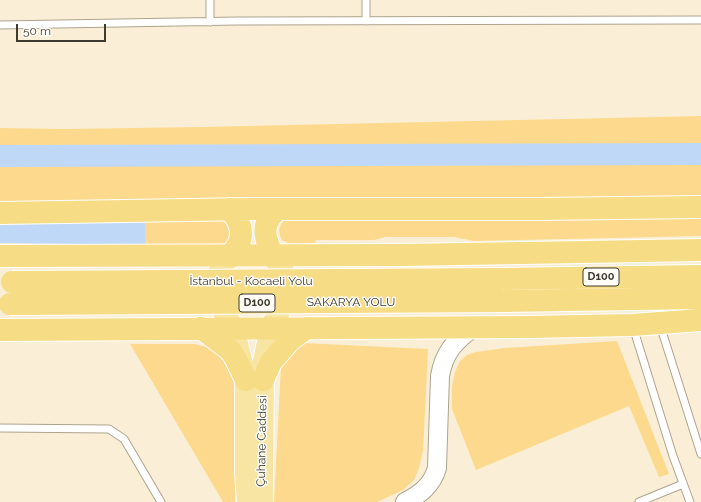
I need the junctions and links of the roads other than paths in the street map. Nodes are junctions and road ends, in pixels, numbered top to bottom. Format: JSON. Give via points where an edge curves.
{"nodes":[{"id":1,"x":210,"y":0,"type":"edge"},
{"id":2,"x":366,"y":0,"type":"edge"},
{"id":3,"x":701,"y":20,"type":"edge"},
{"id":4,"x":366,"y":21,"type":"junction"},
{"id":5,"x":210,"y":22,"type":"junction"},
{"id":6,"x":0,"y":25,"type":"edge"},
{"id":7,"x":701,"y":207,"type":"edge"},
{"id":8,"x":229,"y":209,"type":"junction"},
{"id":9,"x":278,"y":209,"type":"junction"},
{"id":10,"x":0,"y":213,"type":"edge"},
{"id":11,"x":701,"y":250,"type":"edge"},
{"id":12,"x":335,"y":255,"type":"junction"},
{"id":13,"x":0,"y":256,"type":"edge"},
{"id":14,"x":176,"y":256,"type":"junction"},
{"id":15,"x":230,"y":256,"type":"junction"},
{"id":16,"x":273,"y":256,"type":"junction"},
{"id":17,"x":701,"y":276,"type":"edge"},
{"id":18,"x":6,"y":282,"type":"edge"},
{"id":19,"x":701,"y":298,"type":"edge"},
{"id":20,"x":5,"y":304,"type":"edge"},
{"id":21,"x":701,"y":320,"type":"edge"},
{"id":22,"x":660,"y":323,"type":"junction"},
{"id":23,"x":701,"y":324,"type":"edge"},
{"id":24,"x":632,"y":325,"type":"junction"},
{"id":25,"x":474,"y":327,"type":"junction"},
{"id":26,"x":169,"y":328,"type":"junction"},
{"id":27,"x":201,"y":328,"type":"junction"},
{"id":28,"x":233,"y":328,"type":"junction"},
{"id":29,"x":271,"y":328,"type":"junction"},
{"id":30,"x":307,"y":328,"type":"junction"},
{"id":31,"x":338,"y":328,"type":"junction"},
{"id":32,"x":0,"y":330,"type":"edge"},
{"id":33,"x":254,"y":380,"type":"junction"},
{"id":34,"x":0,"y":428,"type":"edge"},
{"id":35,"x":701,"y":454,"type":"edge"},
{"id":36,"x":683,"y":484,"type":"junction"},
{"id":37,"x":161,"y":502,"type":"edge"},
{"id":38,"x":248,"y":502,"type":"edge"},
{"id":39,"x":262,"y":502,"type":"edge"},
{"id":40,"x":406,"y":502,"type":"edge"},
{"id":41,"x":639,"y":502,"type":"edge"},
{"id":42,"x":690,"y":502,"type":"edge"}],
"edges":[{"from":1,"to":5,"type":"lane"},
{"from":2,"to":4,"type":"lane"},
{"from":3,"to":4,"type":"lane"},
{"from":4,"to":5,"type":"lane"},
{"from":5,"to":6,"type":"lane"},
{"from":7,"to":9,"type":"highway"},
{"from":8,"to":9,"type":"highway"},
{"from":8,"to":10,"type":"highway"},
{"from":8,"to":15,"type":"highway","via":[[237,217],[241,232],[237,247]]},
{"from":9,"to":16,"type":"highway","via":[[266,224],[265,233]]},
{"from":11,"to":12,"type":"highway"},
{"from":12,"to":16,"type":"highway"},
{"from":12,"to":31,"type":"highway","via":[[317,277],[316,291],[320,306]]},
{"from":13,"to":14,"type":"highway"},
{"from":14,"to":15,"type":"highway"},
{"from":14,"to":26,"type":"highway","via":[[190,275],[192,293],[188,309],[181,319]]},
{"from":15,"to":16,"type":"highway"},
{"from":15,"to":28,"type":"main road","via":[[218,274],[215,290]]},
{"from":16,"to":29,"type":"main road","via":[[284,273],[288,288]]},
{"from":17,"to":18,"type":"highway","name":"İstanbul - Kocaeli Yolu","number":"D100","bridge":true},
{"from":19,"to":20,"type":"highway","name":"SAKARYA YOLU","number":"D100","bridge":true},
{"from":21,"to":22,"type":"highway"},
{"from":22,"to":23,"type":"highway"},
{"from":22,"to":24,"type":"highway"},
{"from":22,"to":35,"type":"lane"},
{"from":24,"to":25,"type":"highway"},
{"from":24,"to":36,"type":"lane"},
{"from":25,"to":31,"type":"highway"},
{"from":25,"to":40,"type":"street","via":[[450,348],[442,366],[437,468],[433,479],[417,496]]},
{"from":26,"to":27,"type":"highway"},
{"from":26,"to":32,"type":"highway"},
{"from":27,"to":28,"type":"highway"},
{"from":27,"to":33,"type":"highway","via":[[230,350]]},
{"from":28,"to":29,"type":"highway"},
{"from":28,"to":33,"type":"main road"},
{"from":29,"to":30,"type":"highway"},
{"from":29,"to":33,"type":"main road","via":[[263,366]]},
{"from":30,"to":31,"type":"highway"},
{"from":30,"to":33,"type":"highway","via":[[290,340]]},
{"from":33,"to":38,"type":"main road","name":"Çuhane Caddesi","via":[[246,471]]},
{"from":33,"to":39,"type":"main road","name":"Çuhane Caddesi"},
{"from":34,"to":37,"type":"lane","via":[[109,429],[124,439]]},
{"from":36,"to":41,"type":"lane"},
{"from":36,"to":42,"type":"lane"}]}
